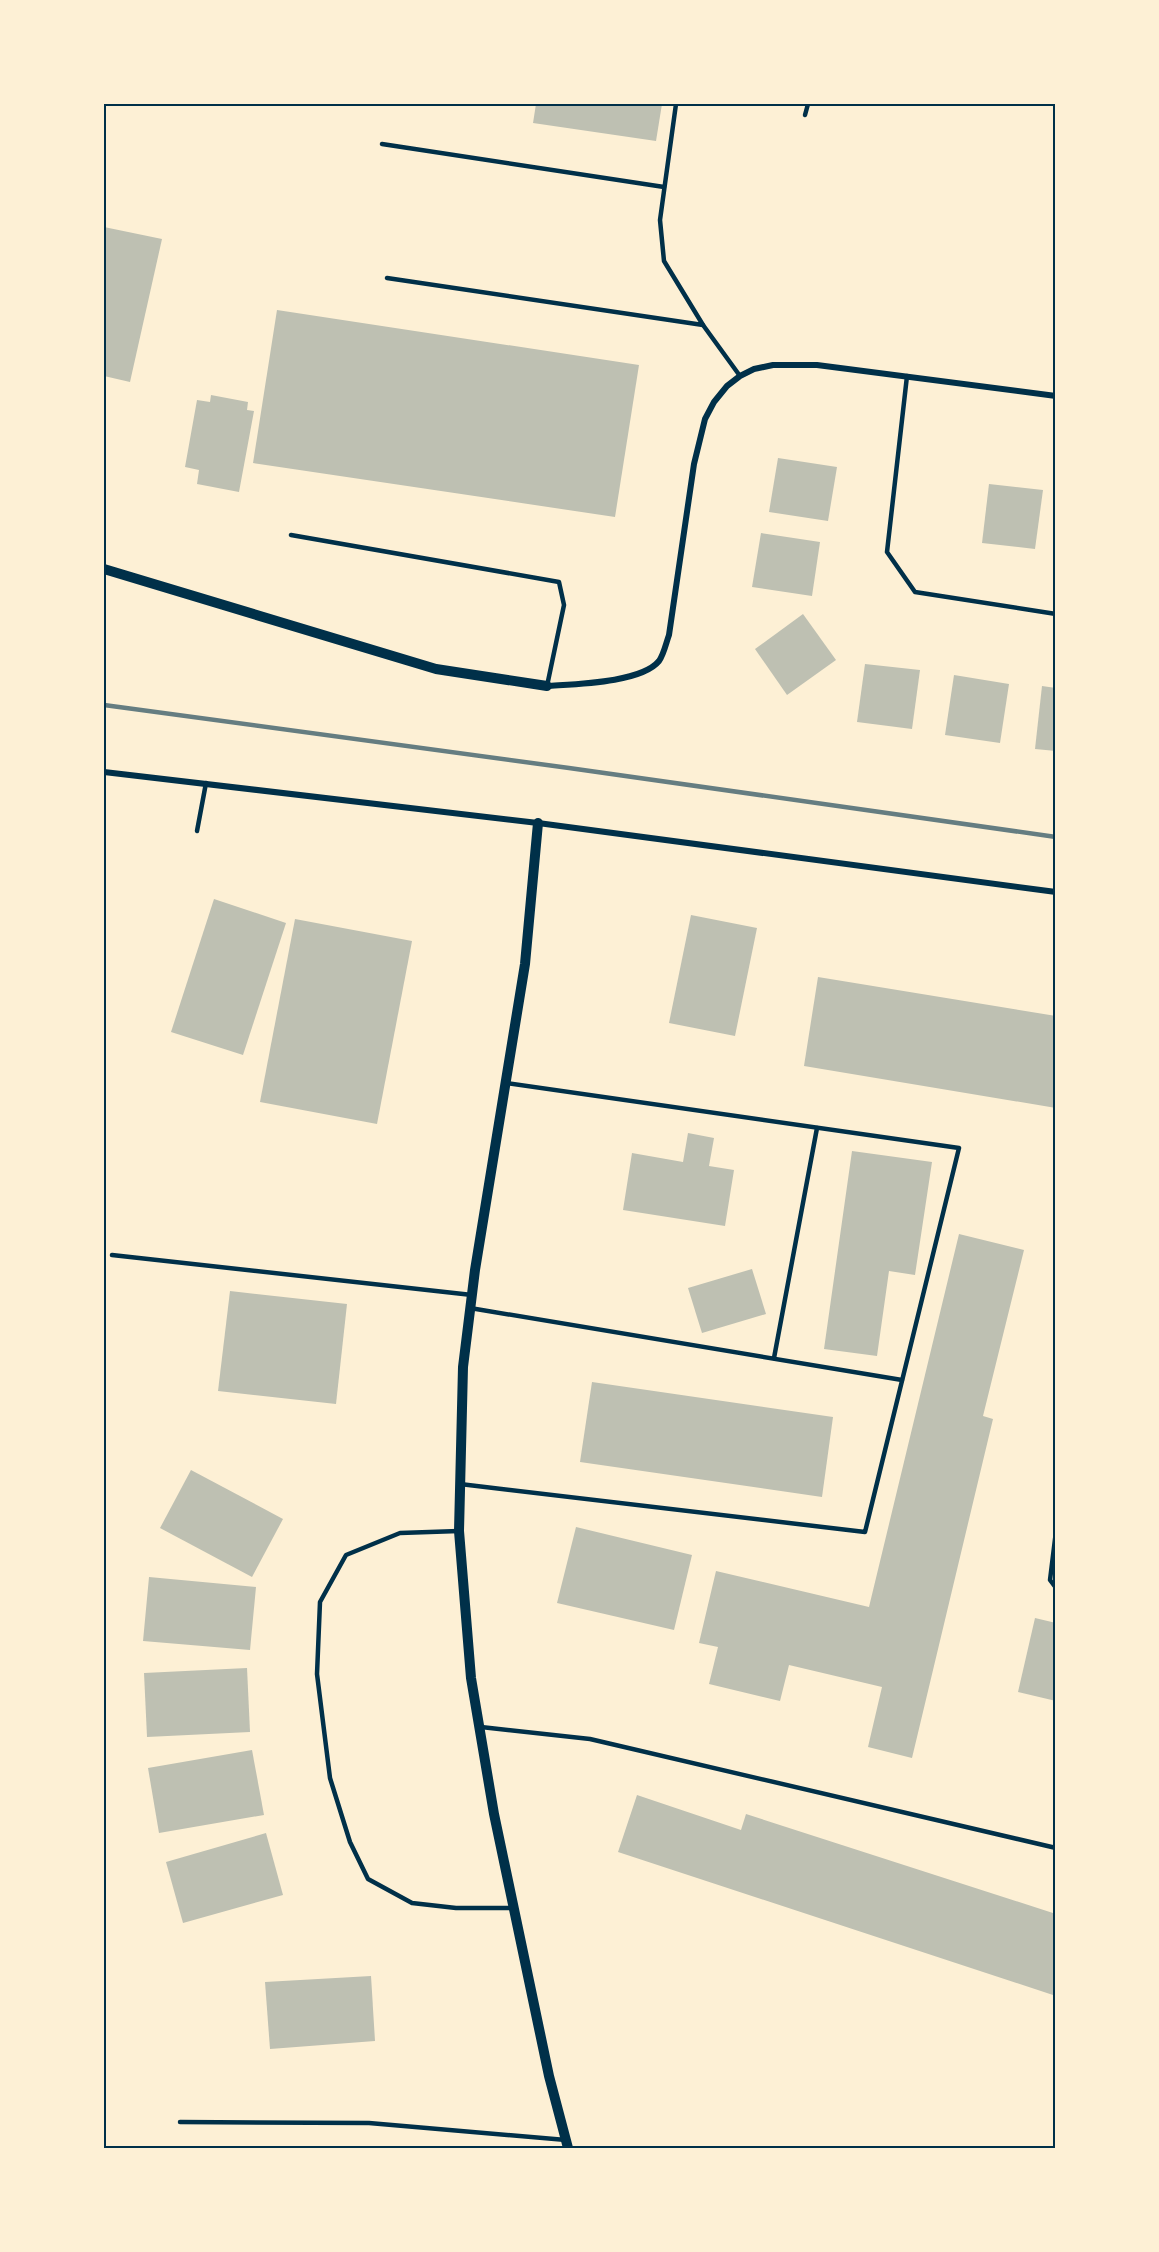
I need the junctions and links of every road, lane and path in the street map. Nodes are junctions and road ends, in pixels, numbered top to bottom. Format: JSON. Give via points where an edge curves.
{"nodes":[{"id":1,"x":676,"y":104,"type":"edge"},
{"id":2,"x":808,"y":104,"type":"edge"},
{"id":3,"x":805,"y":115,"type":"dead end"},
{"id":4,"x":382,"y":144,"type":"dead end"},
{"id":5,"x":664,"y":187,"type":"junction"},
{"id":6,"x":387,"y":278,"type":"dead end"},
{"id":7,"x":703,"y":325,"type":"junction"},
{"id":8,"x":740,"y":376,"type":"junction"},
{"id":9,"x":907,"y":376,"type":"junction"},
{"id":10,"x":1056,"y":396,"type":"edge"},
{"id":11,"x":291,"y":535,"type":"dead end"},
{"id":12,"x":104,"y":569,"type":"edge"},
{"id":13,"x":1056,"y":614,"type":"edge"},
{"id":14,"x":548,"y":686,"type":"junction"},
{"id":15,"x":104,"y":772,"type":"edge"},
{"id":16,"x":206,"y":783,"type":"junction"},
{"id":17,"x":538,"y":823,"type":"junction"},
{"id":18,"x":197,"y":831,"type":"dead end"},
{"id":19,"x":1056,"y":892,"type":"edge"},
{"id":20,"x":506,"y":1083,"type":"junction"},
{"id":21,"x":817,"y":1128,"type":"junction"},
{"id":22,"x":112,"y":1255,"type":"dead end"},
{"id":23,"x":472,"y":1295,"type":"junction"},
{"id":24,"x":470,"y":1308,"type":"junction"},
{"id":25,"x":774,"y":1358,"type":"junction"},
{"id":26,"x":902,"y":1380,"type":"junction"},
{"id":27,"x":460,"y":1484,"type":"junction"},
{"id":28,"x":1056,"y":1485,"type":"edge"},
{"id":29,"x":1056,"y":1492,"type":"edge"},
{"id":30,"x":459,"y":1531,"type":"junction"},
{"id":31,"x":1056,"y":1531,"type":"edge"},
{"id":32,"x":1056,"y":1588,"type":"edge"},
{"id":33,"x":480,"y":1726,"type":"junction"},
{"id":34,"x":1056,"y":1848,"type":"edge"},
{"id":35,"x":514,"y":1908,"type":"junction"},
{"id":36,"x":180,"y":2122,"type":"dead end"},
{"id":37,"x":567,"y":2144,"type":"edge"}],
"edges":[{"from":1,"to":5,"type":"lane"},
{"from":2,"to":3,"type":"lane"},
{"from":4,"to":5,"type":"lane"},
{"from":5,"to":7,"type":"lane","via":[[660,220],[664,261]]},
{"from":6,"to":7,"type":"lane"},
{"from":7,"to":8,"type":"lane"},
{"from":8,"to":9,"type":"street","via":[[773,365],[817,365]]},
{"from":8,"to":14,"type":"street","via":[[727,386],[705,419],[694,464],[669,635],[658,661],[644,672],[607,682]]},
{"from":9,"to":10,"type":"street"},
{"from":9,"to":13,"type":"lane","via":[[887,552],[915,592]]},
{"from":11,"to":14,"type":"lane","via":[[559,582],[564,605]]},
{"from":12,"to":14,"type":"street","via":[[436,669]]},
{"from":15,"to":16,"type":"street"},
{"from":16,"to":17,"type":"street"},
{"from":16,"to":18,"type":"lane"},
{"from":17,"to":19,"type":"street"},
{"from":17,"to":20,"type":"street","via":[[525,964]]},
{"from":20,"to":21,"type":"lane"},
{"from":20,"to":23,"type":"street"},
{"from":21,"to":25,"type":"lane"},
{"from":21,"to":26,"type":"lane","via":[[958,1148]]},
{"from":22,"to":23,"type":"lane"},
{"from":23,"to":24,"type":"street"},
{"from":24,"to":25,"type":"lane"},
{"from":24,"to":27,"type":"street","via":[[463,1367]]},
{"from":25,"to":26,"type":"lane"},
{"from":26,"to":27,"type":"lane","via":[[865,1532]]},
{"from":27,"to":30,"type":"street"},
{"from":28,"to":29,"type":"lane"},
{"from":30,"to":33,"type":"street","via":[[471,1678]]},
{"from":30,"to":35,"type":"lane","via":[[400,1533],[345,1555],[320,1602],[317,1674],[330,1778],[350,1842],[368,1879],[412,1903]]},
{"from":31,"to":32,"type":"lane","via":[[1050,1580]]},
{"from":33,"to":34,"type":"lane","via":[[590,1739]]},
{"from":33,"to":35,"type":"street"},
{"from":35,"to":37,"type":"street"},
{"from":36,"to":37,"type":"lane","via":[[369,2123]]}]}
